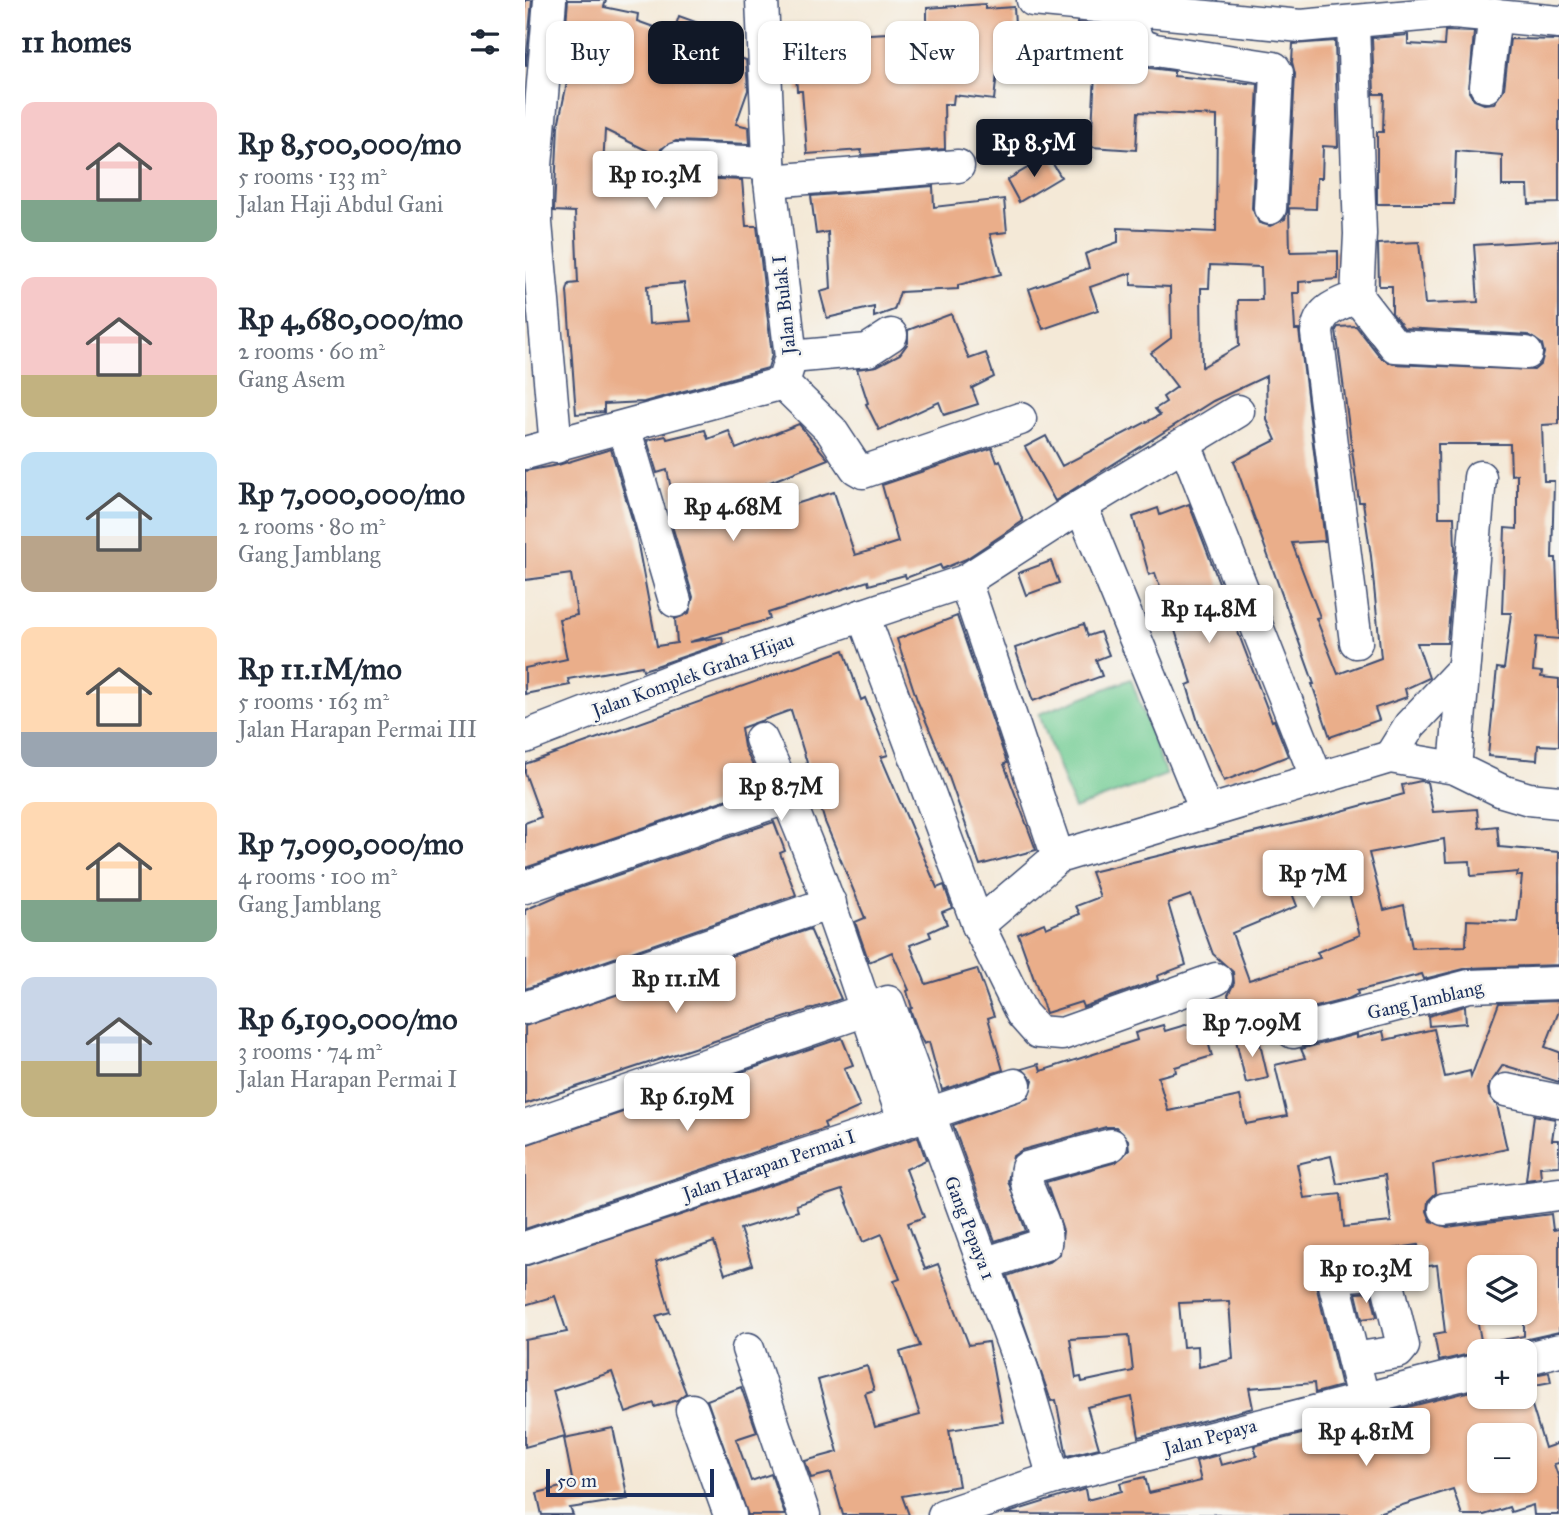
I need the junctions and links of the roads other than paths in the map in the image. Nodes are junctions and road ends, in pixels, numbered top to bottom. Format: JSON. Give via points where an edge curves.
{"nodes":[{"id":1,"x":550,"y":0,"type":"edge"},
{"id":2,"x":762,"y":0,"type":"edge"},
{"id":3,"x":1034,"y":0,"type":"edge"},
{"id":4,"x":1446,"y":6,"type":"edge"},
{"id":5,"x":1137,"y":8,"type":"junction"},
{"id":6,"x":1496,"y":10,"type":"edge"},
{"id":7,"x":1556,"y":17,"type":"edge"},
{"id":8,"x":1353,"y":23,"type":"junction"},
{"id":9,"x":1486,"y":86,"type":"dead end"},
{"id":10,"x":676,"y":159,"type":"dead end"},
{"id":11,"x":958,"y":166,"type":"dead end"},
{"id":12,"x":770,"y":172,"type":"junction"},
{"id":13,"x":1270,"y":208,"type":"dead end"},
{"id":14,"x":1357,"y":297,"type":"junction"},
{"id":15,"x":536,"y":323,"type":"edge"},
{"id":16,"x":891,"y":335,"type":"dead end"},
{"id":17,"x":1526,"y":353,"type":"dead end"},
{"id":18,"x":787,"y":370,"type":"junction"},
{"id":19,"x":1238,"y":411,"type":"dead end"},
{"id":20,"x":1020,"y":419,"type":"dead end"},
{"id":21,"x":624,"y":427,"type":"junction"},
{"id":22,"x":1185,"y":444,"type":"junction"},
{"id":23,"x":556,"y":447,"type":"junction"},
{"id":24,"x":525,"y":453,"type":"edge"},
{"id":25,"x":1480,"y":477,"type":"dead end"},
{"id":26,"x":1081,"y":506,"type":"junction"},
{"id":27,"x":965,"y":581,"type":"junction"},
{"id":28,"x":675,"y":601,"type":"dead end"},
{"id":29,"x":863,"y":615,"type":"junction"},
{"id":30,"x":1356,"y":642,"type":"dead end"},
{"id":31,"x":1463,"y":669,"type":"junction"},
{"id":32,"x":525,"y":737,"type":"edge"},
{"id":33,"x":761,"y":738,"type":"dead end"},
{"id":34,"x":1390,"y":757,"type":"junction"},
{"id":35,"x":1455,"y":768,"type":"junction"},
{"id":36,"x":1317,"y":779,"type":"junction"},
{"id":37,"x":789,"y":797,"type":"junction"},
{"id":38,"x":1559,"y":802,"type":"edge"},
{"id":39,"x":1207,"y":813,"type":"junction"},
{"id":40,"x":1058,"y":858,"type":"junction"},
{"id":41,"x":525,"y":887,"type":"edge"},
{"id":42,"x":830,"y":903,"type":"junction"},
{"id":43,"x":978,"y":925,"type":"junction"},
{"id":44,"x":1216,"y":979,"type":"dead end"},
{"id":45,"x":1559,"y":983,"type":"edge"},
{"id":46,"x":525,"y":1008,"type":"edge"},
{"id":47,"x":866,"y":1010,"type":"junction"},
{"id":48,"x":1293,"y":1032,"type":"dead end"},
{"id":49,"x":1014,"y":1085,"type":"dead end"},
{"id":50,"x":1506,"y":1090,"type":"dead end"},
{"id":51,"x":1559,"y":1101,"type":"edge"},
{"id":52,"x":916,"y":1116,"type":"junction"},
{"id":53,"x":525,"y":1127,"type":"edge"},
{"id":54,"x":1111,"y":1145,"type":"dead end"},
{"id":55,"x":1559,"y":1194,"type":"edge"},
{"id":56,"x":1445,"y":1209,"type":"dead end"},
{"id":57,"x":525,"y":1248,"type":"edge"},
{"id":58,"x":984,"y":1264,"type":"junction"},
{"id":59,"x":748,"y":1349,"type":"dead end"},
{"id":60,"x":1559,"y":1350,"type":"edge"},
{"id":61,"x":1537,"y":1356,"type":"edge"},
{"id":62,"x":1353,"y":1359,"type":"dead end"},
{"id":63,"x":1467,"y":1373,"type":"edge"},
{"id":64,"x":1363,"y":1398,"type":"junction"},
{"id":65,"x":692,"y":1410,"type":"dead end"},
{"id":66,"x":1054,"y":1478,"type":"junction"},
{"id":67,"x":992,"y":1507,"type":"edge"},
{"id":68,"x":730,"y":1515,"type":"edge"},
{"id":69,"x":804,"y":1515,"type":"edge"},
{"id":70,"x":944,"y":1515,"type":"edge"}],
"edges":[{"from":1,"to":15,"type":"street","via":[[536,166]]},
{"from":2,"to":12,"type":"street","name":"Jalan Bulak I"},
{"from":3,"to":5,"type":"street"},
{"from":4,"to":6,"type":"street"},
{"from":4,"to":8,"type":"street"},
{"from":5,"to":8,"type":"street","via":[[1273,24]]},
{"from":5,"to":13,"type":"street","via":[[1133,30],[1139,45],[1274,68]]},
{"from":6,"to":7,"type":"street"},
{"from":6,"to":9,"type":"street"},
{"from":8,"to":14,"type":"street","via":[[1360,234]]},
{"from":10,"to":12,"type":"street"},
{"from":11,"to":12,"type":"street"},
{"from":12,"to":18,"type":"street","name":"Jalan Bulak I"},
{"from":14,"to":17,"type":"street","via":[[1395,346]]},
{"from":14,"to":30,"type":"street","via":[[1327,309],[1318,321],[1317,333]]},
{"from":15,"to":23,"type":"street"},
{"from":16,"to":18,"type":"street","via":[[868,350]]},
{"from":18,"to":20,"type":"street","via":[[863,472]]},
{"from":18,"to":21,"type":"street","name":"Jalan Bulak I"},
{"from":19,"to":22,"type":"street","name":"Jalan Komplek Graha Hijau"},
{"from":21,"to":23,"type":"street","name":"Jalan Bulak I"},
{"from":21,"to":28,"type":"street"},
{"from":22,"to":26,"type":"street","name":"Jalan Komplek Graha Hijau"},
{"from":22,"to":36,"type":"street"},
{"from":23,"to":24,"type":"street","name":"Jalan Bulak I"},
{"from":25,"to":31,"type":"street"},
{"from":26,"to":27,"type":"street","name":"Jalan Komplek Graha Hijau"},
{"from":26,"to":39,"type":"street"},
{"from":27,"to":29,"type":"street","name":"Jalan Komplek Graha Hijau"},
{"from":27,"to":40,"type":"street"},
{"from":29,"to":32,"type":"street","name":"Jalan Komplek Graha Hijau","via":[[682,676]]},
{"from":29,"to":43,"type":"street"},
{"from":31,"to":34,"type":"street","via":[[1410,725]]},
{"from":31,"to":35,"type":"street"},
{"from":33,"to":37,"type":"street"},
{"from":34,"to":35,"type":"street"},
{"from":34,"to":36,"type":"street"},
{"from":35,"to":38,"type":"street","via":[[1502,791]]},
{"from":36,"to":39,"type":"street"},
{"from":37,"to":41,"type":"street"},
{"from":37,"to":42,"type":"street"},
{"from":39,"to":40,"type":"street"},
{"from":40,"to":43,"type":"street"},
{"from":42,"to":46,"type":"street"},
{"from":42,"to":47,"type":"street"},
{"from":43,"to":44,"type":"street","via":[[1022,1014],[1038,1032],[1062,1034]]},
{"from":45,"to":48,"type":"street","name":"Gang Jamblang","via":[[1469,986]]},
{"from":47,"to":52,"type":"street","name":"Gang Pepaya 1","via":[[888,1002]]},
{"from":47,"to":53,"type":"street"},
{"from":49,"to":52,"type":"street","name":"Jalan Harapan Permai I"},
{"from":50,"to":51,"type":"street"},
{"from":52,"to":57,"type":"street","name":"Jalan Harapan Permai I"},
{"from":52,"to":58,"type":"street","name":"Gang Pepaya 1"},
{"from":54,"to":58,"type":"street","via":[[1027,1168],[1026,1179],[1045,1231],[1045,1244]]},
{"from":55,"to":56,"type":"street"},
{"from":58,"to":66,"type":"street","name":"Gang Pepaya 1"},
{"from":59,"to":69,"type":"street"},
{"from":60,"to":61,"type":"street"},
{"from":62,"to":64,"type":"street"},
{"from":63,"to":64,"type":"street","name":"Jalan Pepaya"},
{"from":64,"to":66,"type":"street","name":"Jalan Pepaya"},
{"from":65,"to":68,"type":"street"},
{"from":66,"to":67,"type":"street","name":"Jalan Pepaya"},
{"from":67,"to":70,"type":"street","name":"Jalan Pepaya"}]}
